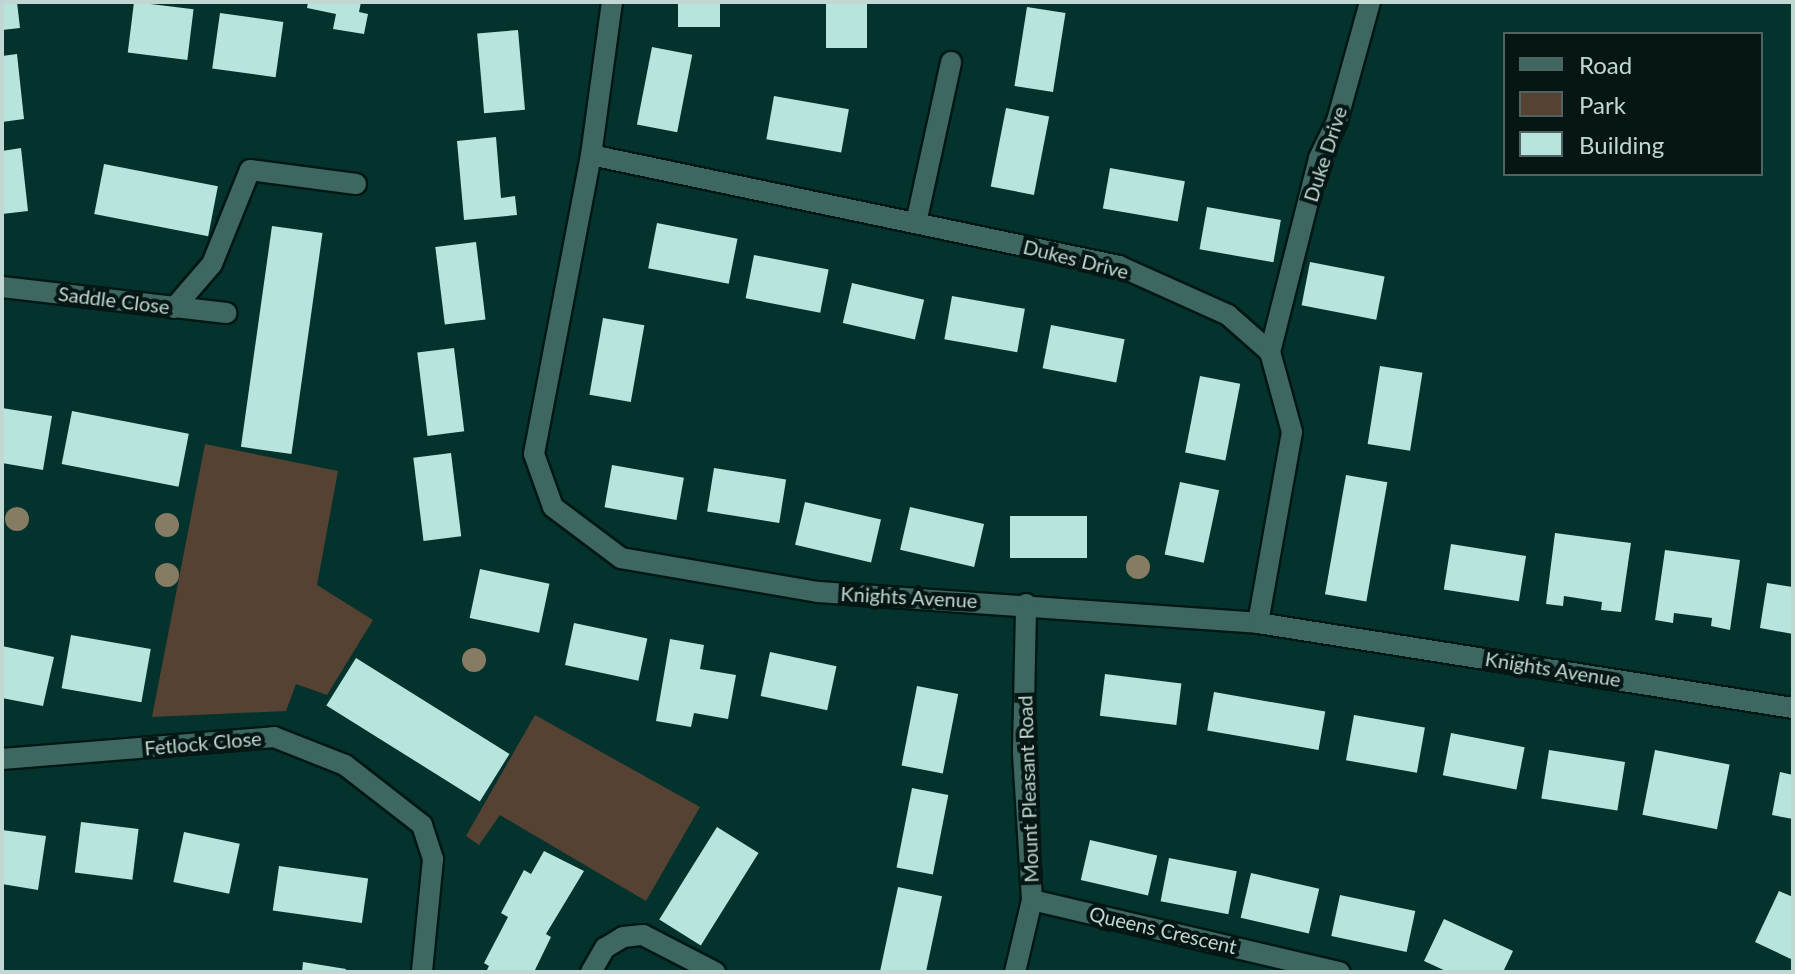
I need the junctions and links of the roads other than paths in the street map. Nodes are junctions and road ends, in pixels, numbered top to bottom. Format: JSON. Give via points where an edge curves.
{"nodes":[{"id":1,"x":612,"y":2,"type":"edge"},
{"id":2,"x":1370,"y":2,"type":"edge"},
{"id":3,"x":951,"y":62,"type":"dead end"},
{"id":4,"x":591,"y":155,"type":"junction"},
{"id":5,"x":356,"y":184,"type":"dead end"},
{"id":6,"x":916,"y":223,"type":"junction"},
{"id":7,"x":2,"y":287,"type":"edge"},
{"id":8,"x":174,"y":308,"type":"junction"},
{"id":9,"x":226,"y":313,"type":"dead end"},
{"id":10,"x":1270,"y":352,"type":"junction"},
{"id":11,"x":1026,"y":604,"type":"junction"},
{"id":12,"x":1258,"y":623,"type":"junction"},
{"id":13,"x":1793,"y":708,"type":"edge"},
{"id":14,"x":2,"y":759,"type":"edge"},
{"id":15,"x":1032,"y":900,"type":"junction"},
{"id":16,"x":422,"y":972,"type":"edge"},
{"id":17,"x":591,"y":972,"type":"edge"},
{"id":18,"x":715,"y":972,"type":"edge"},
{"id":19,"x":1015,"y":972,"type":"edge"},
{"id":20,"x":1340,"y":972,"type":"edge"}],
"edges":[{"from":1,"to":4,"type":"street","name":"Knights Avenue"},
{"from":2,"to":10,"type":"street","name":"Duke Drive","via":[[1337,121],[1319,158]]},
{"from":3,"to":6,"type":"street"},
{"from":4,"to":6,"type":"street","name":"Dukes Drive"},
{"from":4,"to":11,"type":"street","name":"Knights Avenue","via":[[534,454],[553,507],[621,558],[818,592]]},
{"from":5,"to":8,"type":"street","via":[[250,170],[212,264]]},
{"from":6,"to":10,"type":"street","name":"Dukes Drive","via":[[1119,266],[1228,315]]},
{"from":7,"to":8,"type":"street","name":"Saddle Close"},
{"from":8,"to":9,"type":"street","name":"Saddle Close"},
{"from":10,"to":12,"type":"street","via":[[1292,432]]},
{"from":11,"to":12,"type":"street","name":"Knights Avenue"},
{"from":11,"to":15,"type":"street","name":"Mount Pleasant Road","via":[[1023,752]]},
{"from":12,"to":13,"type":"street","name":"Knights Avenue"},
{"from":14,"to":16,"type":"street","name":"Fetlock Close","via":[[274,737],[345,765],[422,825],[433,859]]},
{"from":15,"to":19,"type":"street","name":"Mount Pleasant Road"},
{"from":15,"to":20,"type":"street","name":"Queens Crescent"},
{"from":17,"to":18,"type":"street","via":[[605,948],[623,937],[643,935]]}]}
